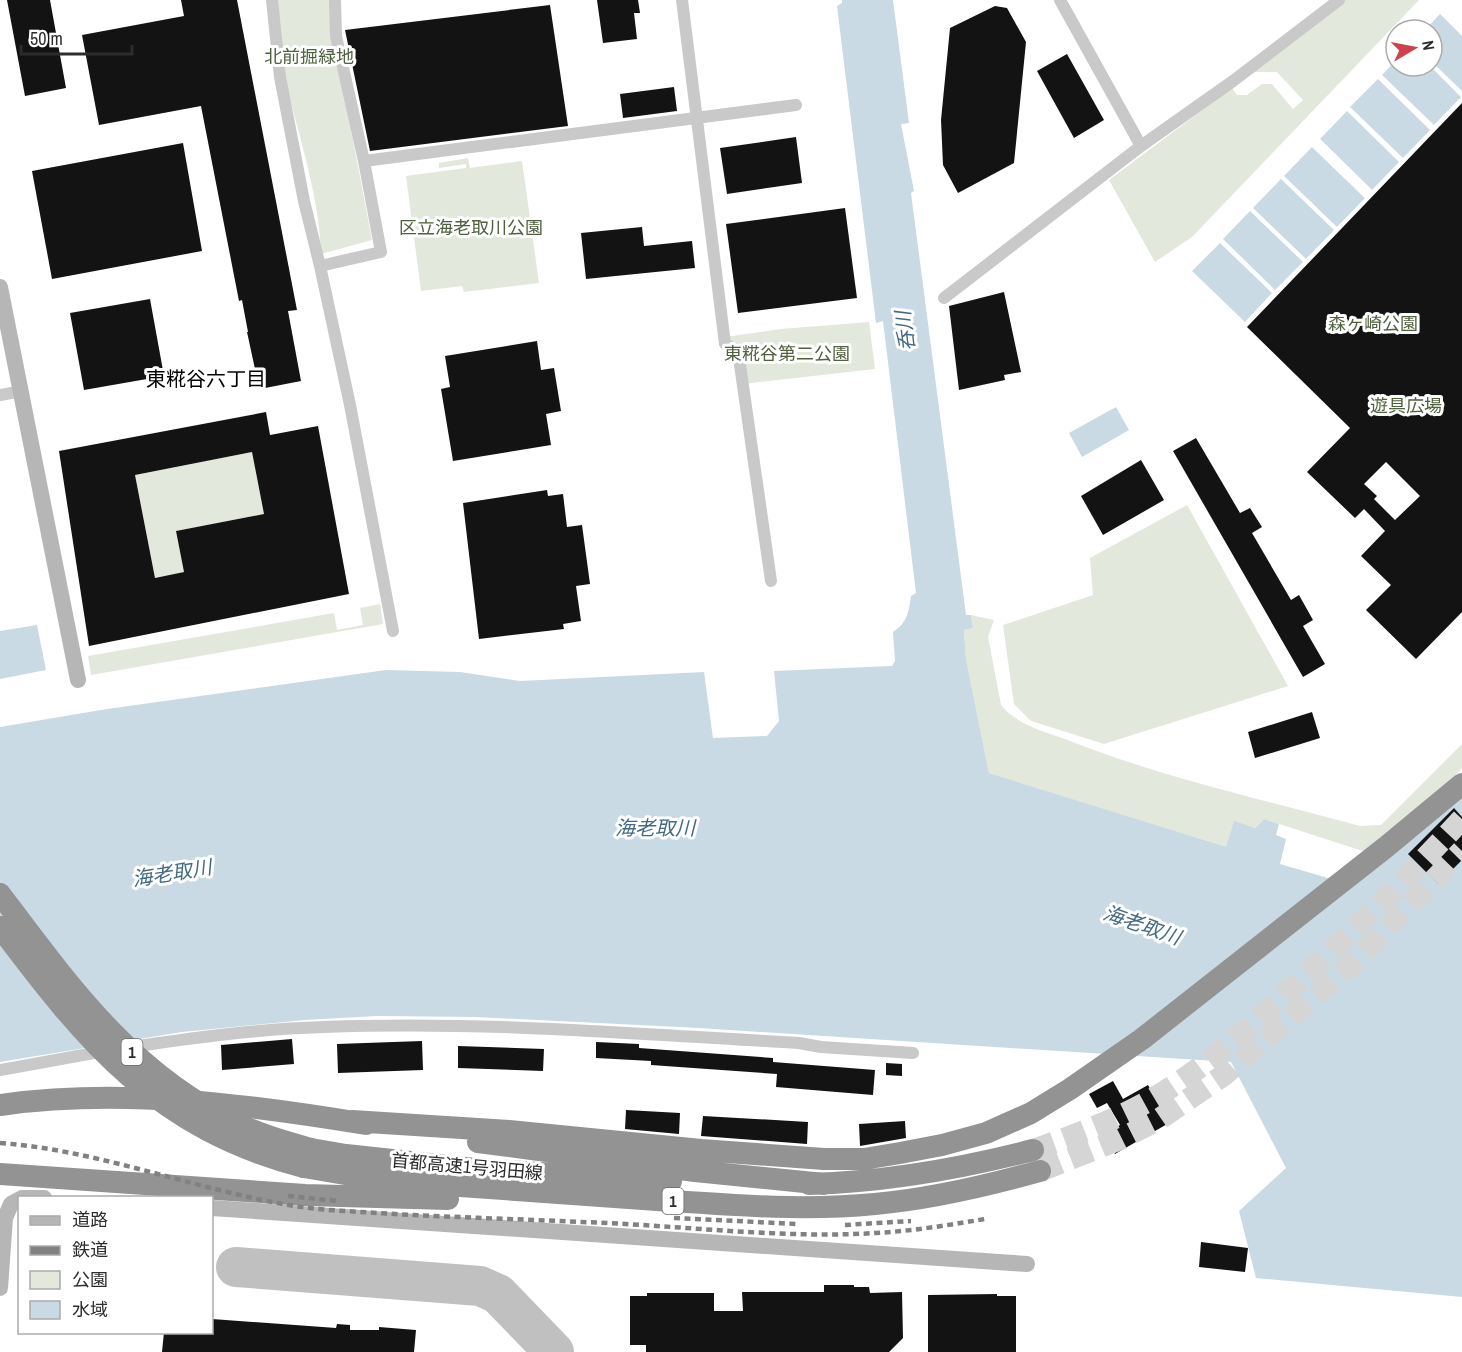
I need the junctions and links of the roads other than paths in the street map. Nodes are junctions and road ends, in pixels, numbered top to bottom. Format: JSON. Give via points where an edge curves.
{"nodes":[{"id":1,"x":272,"y":0,"type":"edge"},
{"id":2,"x":335,"y":0,"type":"edge"},
{"id":3,"x":682,"y":0,"type":"edge"},
{"id":4,"x":1060,"y":0,"type":"edge"},
{"id":5,"x":1339,"y":0,"type":"edge"},
{"id":6,"x":796,"y":105,"type":"dead end"},
{"id":7,"x":696,"y":118,"type":"junction"},
{"id":8,"x":1141,"y":146,"type":"junction"},
{"id":9,"x":364,"y":161,"type":"junction"},
{"id":10,"x":326,"y":264,"type":"junction"},
{"id":11,"x":0,"y":287,"type":"edge"},
{"id":12,"x":944,"y":298,"type":"dead end"},
{"id":13,"x":22,"y":391,"type":"junction"},
{"id":14,"x":0,"y":395,"type":"edge"},
{"id":15,"x":771,"y":581,"type":"dead end"},
{"id":16,"x":393,"y":631,"type":"dead end"},
{"id":17,"x":78,"y":680,"type":"dead end"},
{"id":18,"x":1462,"y":784,"type":"edge"},
{"id":19,"x":0,"y":894,"type":"edge"},
{"id":20,"x":0,"y":927,"type":"edge"},
{"id":21,"x":913,"y":1053,"type":"dead end"},
{"id":22,"x":0,"y":1070,"type":"edge"},
{"id":23,"x":0,"y":1105,"type":"edge"},
{"id":24,"x":352,"y":1121,"type":"junction"},
{"id":25,"x":308,"y":1158,"type":"junction"},
{"id":26,"x":0,"y":1174,"type":"edge"},
{"id":27,"x":824,"y":1184,"type":"junction"},
{"id":28,"x":594,"y":1196,"type":"junction"},
{"id":29,"x":18,"y":1200,"type":"edge"},
{"id":30,"x":213,"y":1208,"type":"edge"},
{"id":31,"x":1027,"y":1264,"type":"dead end"},
{"id":32,"x":1,"y":1265,"type":"edge"},
{"id":33,"x":0,"y":1288,"type":"edge"}],
"edges":[{"from":1,"to":10,"type":"street","via":[[280,77],[304,201]]},
{"from":2,"to":9,"type":"street","via":[[336,36]]},
{"from":3,"to":7,"type":"street"},
{"from":4,"to":8,"type":"street"},
{"from":5,"to":8,"type":"street"},
{"from":6,"to":7,"type":"street"},
{"from":7,"to":9,"type":"street"},
{"from":7,"to":15,"type":"street","via":[[725,344],[738,351]]},
{"from":8,"to":12,"type":"street"},
{"from":9,"to":10,"type":"street","via":[[381,252]]},
{"from":10,"to":16,"type":"street"},
{"from":11,"to":13,"type":"street"},
{"from":13,"to":14,"type":"street"},
{"from":13,"to":17,"type":"street"},
{"from":18,"to":24,"type":"highway","via":[[1142,1039],[1031,1113],[986,1132],[942,1145],[864,1159],[824,1159]]},
{"from":19,"to":25,"type":"highway","name":"首都高速1号羽田線","number":"1","bridge":true,"via":[[77,994],[155,1073],[191,1099]]},
{"from":20,"to":25,"type":"highway","name":"首都高速1号羽田線","number":"1","bridge":true,"via":[[85,1034],[142,1089],[182,1117],[232,1143],[281,1161]]},
{"from":21,"to":22,"type":"street","via":[[597,1030],[386,1025],[264,1031],[170,1041]]},
{"from":23,"to":24,"type":"highway","via":[[58,1098],[168,1099]]},
{"from":24,"to":27,"type":"highway","via":[[518,1148]]},
{"from":25,"to":27,"type":"highway","name":"首都高速1号羽田線","number":"1","via":[[346,1155],[630,1180]]},
{"from":25,"to":28,"type":"highway","name":"首都高速1号羽田線","number":"1","via":[[350,1176]]},
{"from":26,"to":28,"type":"highway","via":[[305,1195],[422,1199]]},
{"from":27,"to":28,"type":"highway","name":"首都高速1号羽田線","number":"1","via":[[1037,1160],[983,1187],[874,1204],[769,1206]]},
{"from":29,"to":32,"type":"street","via":[[11,1204],[5,1218]]},
{"from":30,"to":31,"type":"street"},
{"from":32,"to":33,"type":"street"}]}
